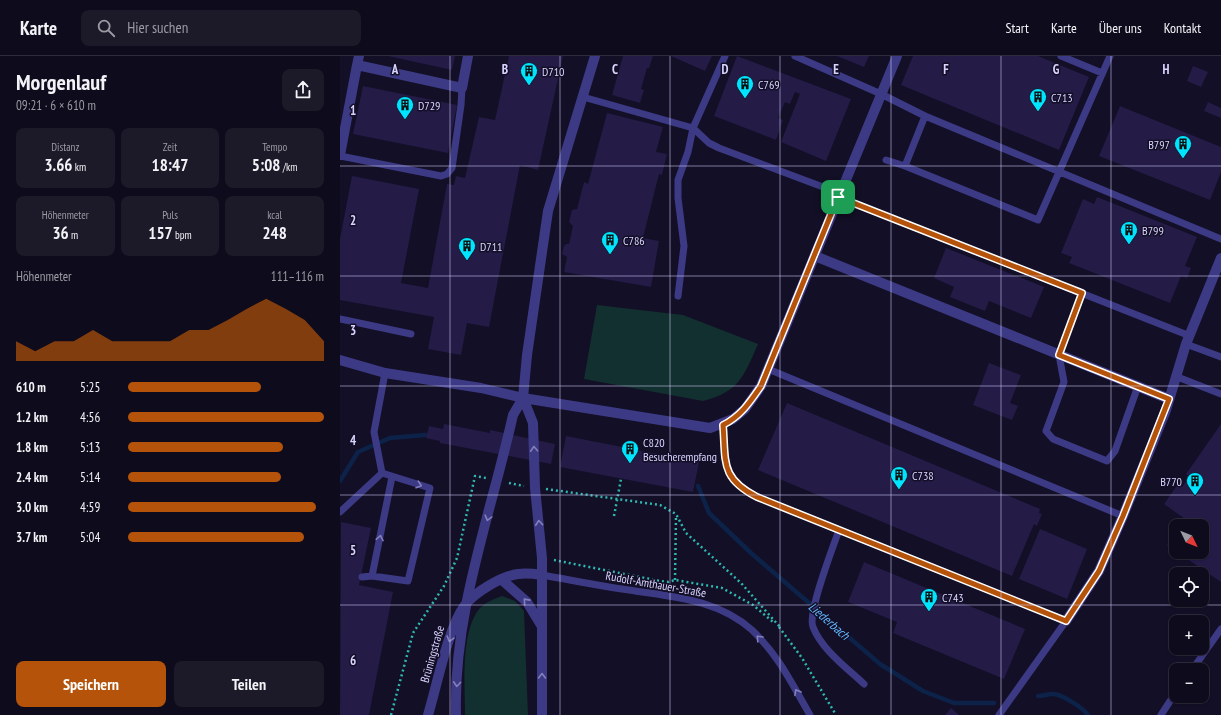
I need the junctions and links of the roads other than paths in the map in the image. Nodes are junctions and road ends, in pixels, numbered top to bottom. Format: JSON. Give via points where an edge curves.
{"nodes":[{"id":1,"x":468,"y":56,"type":"edge"},
{"id":2,"x":595,"y":56,"type":"edge"},
{"id":3,"x":725,"y":56,"type":"edge"},
{"id":4,"x":795,"y":56,"type":"edge"},
{"id":5,"x":897,"y":56,"type":"edge"},
{"id":6,"x":1061,"y":56,"type":"edge"},
{"id":7,"x":1110,"y":56,"type":"edge"},
{"id":8,"x":358,"y":60,"type":"edge"},
{"id":9,"x":1102,"y":73,"type":"junction"},
{"id":10,"x":462,"y":88,"type":"junction"},
{"id":11,"x":881,"y":94,"type":"junction"},
{"id":12,"x":583,"y":97,"type":"junction"},
{"id":13,"x":925,"y":116,"type":"junction"},
{"id":14,"x":693,"y":128,"type":"junction"},
{"id":15,"x":340,"y":155,"type":"edge"},
{"id":16,"x":886,"y":160,"type":"dead end"},
{"id":17,"x":905,"y":166,"type":"junction"},
{"id":18,"x":1060,"y":171,"type":"junction"},
{"id":19,"x":839,"y":195,"type":"junction"},
{"id":20,"x":1221,"y":239,"type":"edge"},
{"id":21,"x":815,"y":256,"type":"junction"},
{"id":22,"x":1221,"y":258,"type":"edge"},
{"id":23,"x":1082,"y":293,"type":"junction"},
{"id":24,"x":678,"y":296,"type":"dead end"},
{"id":25,"x":340,"y":319,"type":"edge"},
{"id":26,"x":411,"y":334,"type":"dead end"},
{"id":27,"x":1188,"y":340,"type":"junction"},
{"id":28,"x":1059,"y":355,"type":"junction"},
{"id":29,"x":1221,"y":356,"type":"edge"},
{"id":30,"x":340,"y":360,"type":"edge"},
{"id":31,"x":768,"y":369,"type":"junction"},
{"id":32,"x":385,"y":373,"type":"junction"},
{"id":33,"x":1175,"y":376,"type":"junction"},
{"id":34,"x":1138,"y":386,"type":"junction"},
{"id":35,"x":1221,"y":394,"type":"edge"},
{"id":36,"x":522,"y":398,"type":"junction"},
{"id":37,"x":1169,"y":399,"type":"junction"},
{"id":38,"x":723,"y":425,"type":"junction"},
{"id":39,"x":382,"y":473,"type":"junction"},
{"id":40,"x":392,"y":476,"type":"junction"},
{"id":41,"x":340,"y":512,"type":"edge"},
{"id":42,"x":1123,"y":516,"type":"junction"},
{"id":43,"x":839,"y":530,"type":"junction"},
{"id":44,"x":542,"y":575,"type":"junction"},
{"id":45,"x":372,"y":576,"type":"junction"},
{"id":46,"x":362,"y":578,"type":"dead end"},
{"id":47,"x":502,"y":580,"type":"junction"},
{"id":48,"x":466,"y":603,"type":"junction"},
{"id":49,"x":1066,"y":621,"type":"junction"},
{"id":50,"x":543,"y":629,"type":"junction"},
{"id":51,"x":1221,"y":629,"type":"edge"},
{"id":52,"x":1197,"y":663,"type":"edge"},
{"id":53,"x":864,"y":684,"type":"dead end"},
{"id":54,"x":1169,"y":703,"type":"edge"},
{"id":55,"x":428,"y":715,"type":"edge"},
{"id":56,"x":456,"y":715,"type":"edge"},
{"id":57,"x":542,"y":715,"type":"edge"},
{"id":58,"x":810,"y":715,"type":"edge"},
{"id":59,"x":999,"y":715,"type":"edge"},
{"id":60,"x":1161,"y":715,"type":"edge"}],
"edges":[{"from":1,"to":10,"type":"street"},
{"from":2,"to":12,"type":"street"},
{"from":3,"to":14,"type":"lane"},
{"from":4,"to":11,"type":"lane"},
{"from":5,"to":11,"type":"street"},
{"from":6,"to":9,"type":"lane"},
{"from":7,"to":9,"type":"lane"},
{"from":8,"to":10,"type":"street"},
{"from":8,"to":15,"type":"street"},
{"from":9,"to":18,"type":"lane"},
{"from":10,"to":15,"type":"lane","via":[[452,168],[447,174],[441,176]]},
{"from":11,"to":13,"type":"lane"},
{"from":11,"to":19,"type":"street"},
{"from":12,"to":14,"type":"lane"},
{"from":12,"to":36,"type":"street","via":[[548,211]]},
{"from":13,"to":17,"type":"lane"},
{"from":13,"to":18,"type":"lane"},
{"from":14,"to":19,"type":"lane","via":[[719,148]]},
{"from":14,"to":24,"type":"lane","via":[[678,180],[684,246]]},
{"from":16,"to":17,"type":"lane"},
{"from":17,"to":18,"type":"lane","via":[[1038,220]]},
{"from":18,"to":20,"type":"lane"},
{"from":19,"to":21,"type":"street"},
{"from":19,"to":23,"type":"lane"},
{"from":21,"to":28,"type":"street"},
{"from":21,"to":31,"type":"street"},
{"from":22,"to":27,"type":"street"},
{"from":23,"to":27,"type":"lane"},
{"from":23,"to":28,"type":"lane"},
{"from":25,"to":26,"type":"lane"},
{"from":27,"to":29,"type":"lane"},
{"from":27,"to":33,"type":"street"},
{"from":28,"to":34,"type":"street"},
{"from":28,"to":34,"type":"lane","via":[[1064,382],[1046,431],[1053,439],[1107,461],[1115,451]]},
{"from":30,"to":32,"type":"street"},
{"from":31,"to":38,"type":"street","via":[[761,386],[745,409]]},
{"from":31,"to":42,"type":"lane"},
{"from":32,"to":36,"type":"street","via":[[482,388]]},
{"from":32,"to":39,"type":"lane","via":[[374,432]]},
{"from":33,"to":35,"type":"lane"},
{"from":33,"to":37,"type":"street"},
{"from":34,"to":37,"type":"street"},
{"from":36,"to":38,"type":"street","via":[[710,428]]},
{"from":44,"to":36,"type":"street","one_way":true,"via":[[533,423]]},
{"from":36,"to":48,"type":"street","one_way":true,"via":[[513,415]]},
{"from":37,"to":42,"type":"street"},
{"from":38,"to":43,"type":"lane","via":[[726,467],[733,481],[757,497]]},
{"from":39,"to":40,"type":"lane"},
{"from":39,"to":41,"type":"lane"},
{"from":45,"to":40,"type":"lane","one_way":true},
{"from":40,"to":45,"type":"lane","one_way":true,"via":[[430,488],[408,581]]},
{"from":42,"to":49,"type":"street","via":[[1099,571]]},
{"from":43,"to":49,"type":"lane"},
{"from":43,"to":53,"type":"lane","via":[[819,591],[812,626],[826,647]]},
{"from":44,"to":47,"type":"street","via":[[518,574]]},
{"from":44,"to":50,"type":"street"},
{"from":58,"to":44,"type":"lane","name":"Rudolf-Amthauer-Straße","one_way":true,"via":[[784,668],[752,630],[736,617],[682,598]]},
{"from":45,"to":46,"type":"lane"},
{"from":47,"to":48,"type":"street","via":[[491,584]]},
{"from":50,"to":47,"type":"street","one_way":true,"via":[[527,602]]},
{"from":48,"to":55,"type":"street","name":"Brüningstraße","one_way":true,"via":[[455,623]]},
{"from":48,"to":56,"type":"street","one_way":true,"via":[[461,629]]},
{"from":49,"to":59,"type":"lane"},
{"from":57,"to":50,"type":"street","one_way":true},
{"from":51,"to":52,"type":"lane"},
{"from":54,"to":60,"type":"lane"}]}
